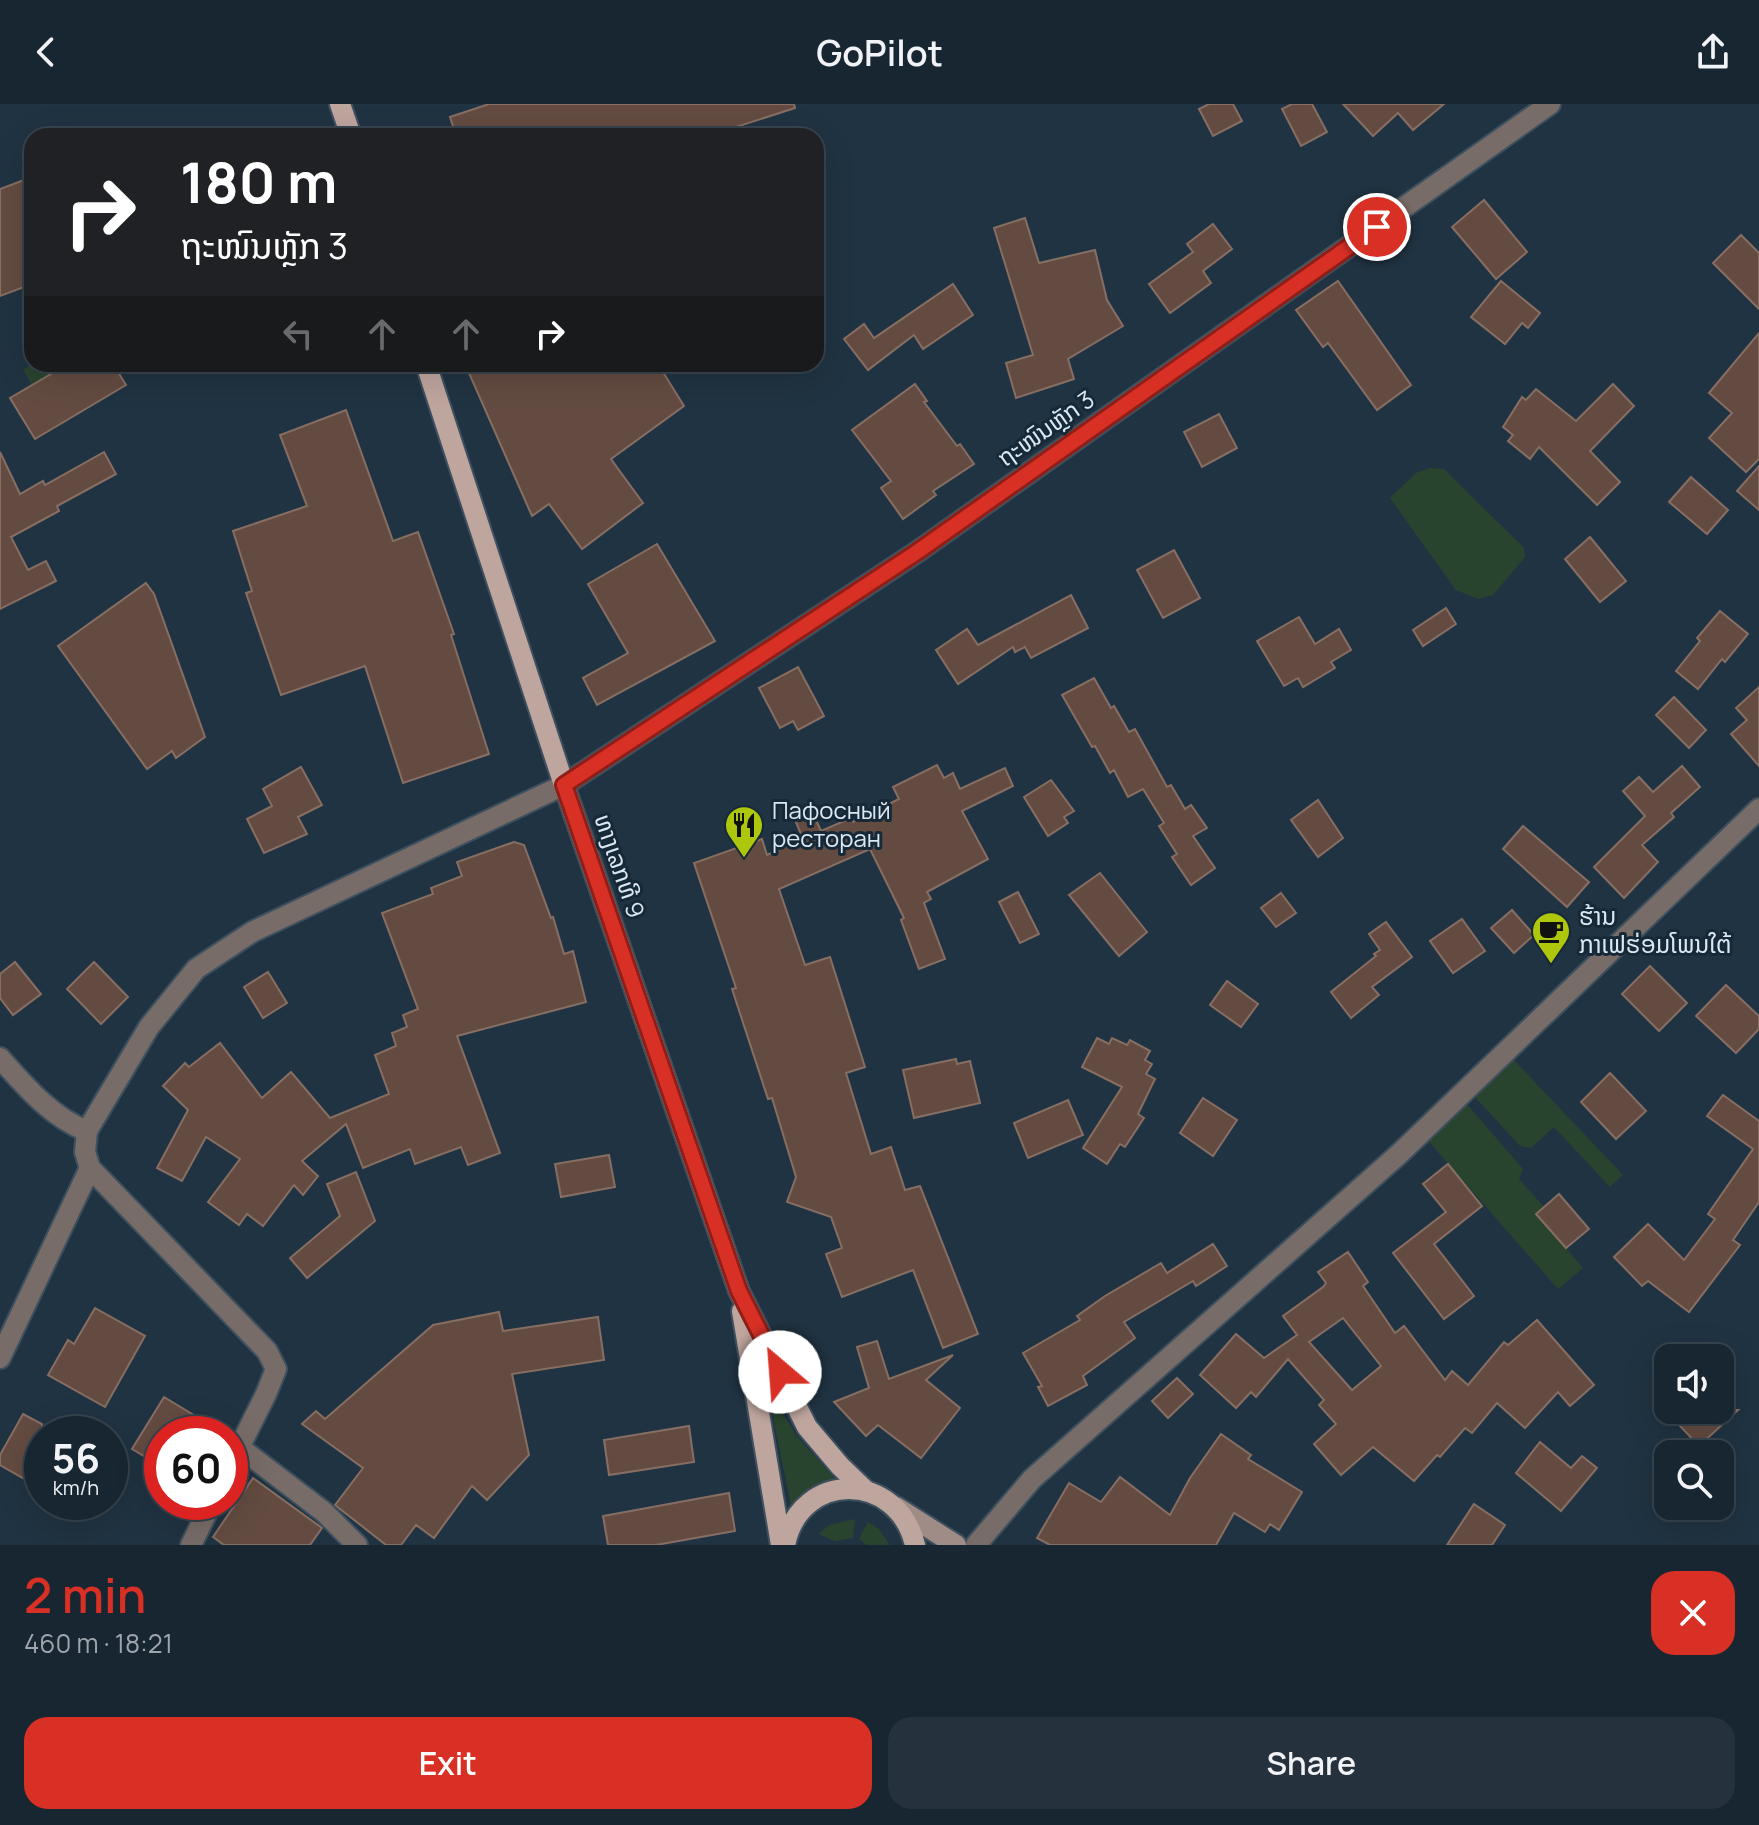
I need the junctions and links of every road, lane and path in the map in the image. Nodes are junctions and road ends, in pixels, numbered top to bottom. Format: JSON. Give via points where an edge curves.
{"nodes":[{"id":1,"x":340,"y":104,"type":"edge"},
{"id":2,"x":1550,"y":104,"type":"edge"},
{"id":3,"x":348,"y":128,"type":"edge"},
{"id":4,"x":429,"y":372,"type":"edge"},
{"id":5,"x":564,"y":785,"type":"junction"},
{"id":6,"x":1759,"y":809,"type":"edge"},
{"id":7,"x":0,"y":1058,"type":"edge"},
{"id":8,"x":87,"y":1131,"type":"junction"},
{"id":9,"x":90,"y":1168,"type":"junction"},
{"id":10,"x":739,"y":1291,"type":"junction"},
{"id":11,"x":0,"y":1358,"type":"edge"},
{"id":12,"x":248,"y":1429,"type":"edge"},
{"id":13,"x":248,"y":1454,"type":"edge"},
{"id":14,"x":866,"y":1491,"type":"junction"},
{"id":15,"x":896,"y":1507,"type":"junction"},
{"id":16,"x":203,"y":1520,"type":"edge"},
{"id":17,"x":191,"y":1545,"type":"edge"},
{"id":18,"x":357,"y":1545,"type":"edge"},
{"id":19,"x":783,"y":1545,"type":"edge"},
{"id":20,"x":915,"y":1545,"type":"edge"},
{"id":21,"x":956,"y":1545,"type":"edge"},
{"id":22,"x":976,"y":1545,"type":"edge"}],
"edges":[{"from":1,"to":3,"type":"main road"},
{"from":2,"to":5,"type":"street","name":"ຖະໜົນຫຼັກ 3","via":[[917,552]]},
{"from":4,"to":5,"type":"main road","name":"ທາງເລກທີ 9"},
{"from":5,"to":8,"type":"street","name":"ຖະໜົນຫຼັກ 3","via":[[252,932],[196,969],[149,1027]]},
{"from":5,"to":10,"type":"main road","name":"ທາງເລກທີ 9"},
{"from":6,"to":22,"type":"street","via":[[1398,1155],[1032,1479]]},
{"from":7,"to":8,"type":"street","via":[[49,1107]]},
{"from":8,"to":9,"type":"street"},
{"from":9,"to":11,"type":"street"},
{"from":9,"to":12,"type":"street","via":[[267,1351],[276,1369]]},
{"from":10,"to":14,"type":"main road","name":"ທາງເລກທີ 9","via":[[807,1427]]},
{"from":10,"to":19,"type":"main road","name":"ທາງເລກທີ 9"},
{"from":13,"to":18,"type":"street","via":[[324,1512]]},
{"from":14,"to":15,"type":"main road","name":"ທາງເລກທີ 9"},
{"from":14,"to":19,"type":"main road","name":"ທາງເລກທີ 9","via":[[843,1489],[809,1502],[793,1520]]},
{"from":15,"to":20,"type":"main road"},
{"from":15,"to":21,"type":"street"},
{"from":16,"to":17,"type":"street"}]}
